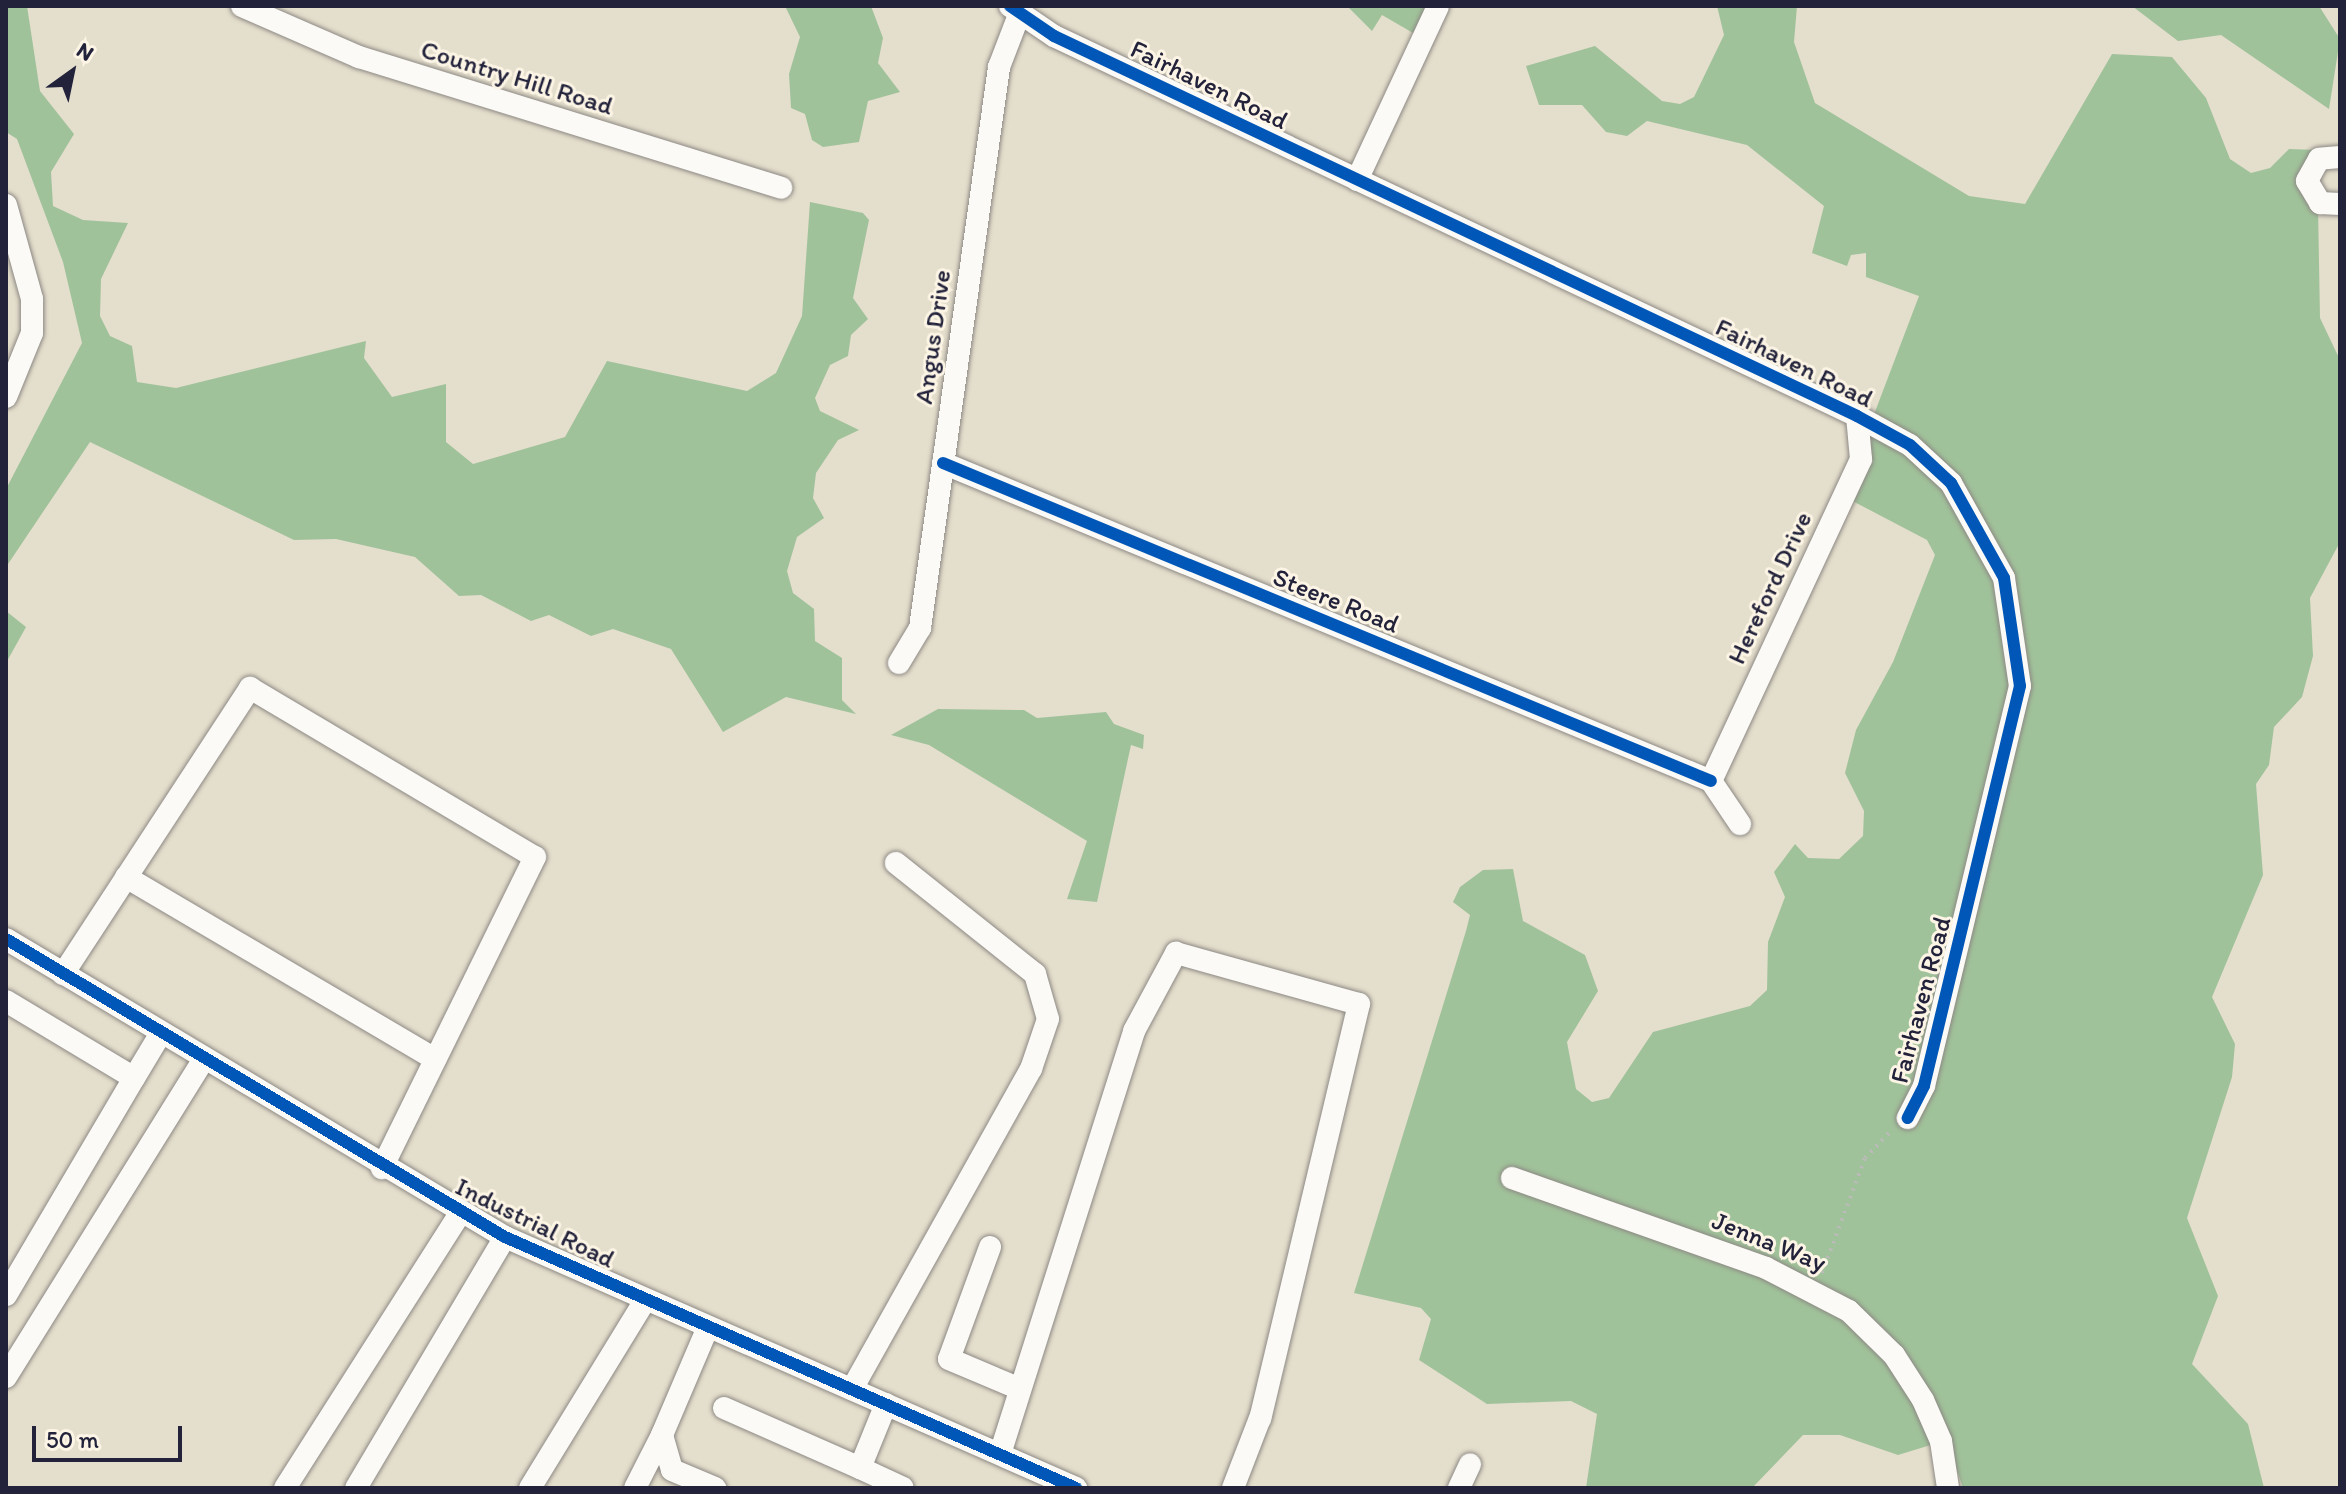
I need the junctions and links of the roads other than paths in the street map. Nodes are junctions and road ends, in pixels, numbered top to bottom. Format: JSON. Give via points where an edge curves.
{"nodes":[{"id":1,"x":242,"y":6,"type":"edge"},
{"id":2,"x":1438,"y":6,"type":"edge"},
{"id":3,"x":1014,"y":10,"type":"edge"},
{"id":4,"x":2340,"y":157,"type":"edge"},
{"id":5,"x":1357,"y":180,"type":"junction"},
{"id":6,"x":781,"y":188,"type":"dead end"},
{"id":7,"x":2340,"y":204,"type":"edge"},
{"id":8,"x":6,"y":205,"type":"edge"},
{"id":9,"x":6,"y":397,"type":"edge"},
{"id":10,"x":1857,"y":416,"type":"junction"},
{"id":11,"x":943,"y":463,"type":"junction"},
{"id":12,"x":899,"y":663,"type":"dead end"},
{"id":13,"x":1711,"y":781,"type":"junction"},
{"id":14,"x":1740,"y":824,"type":"dead end"},
{"id":15,"x":896,"y":863,"type":"dead end"},
{"id":16,"x":126,"y":877,"type":"junction"},
{"id":17,"x":6,"y":939,"type":"edge"},
{"id":18,"x":63,"y":974,"type":"junction"},
{"id":19,"x":6,"y":1001,"type":"edge"},
{"id":20,"x":161,"y":1033,"type":"junction"},
{"id":21,"x":435,"y":1059,"type":"junction"},
{"id":22,"x":203,"y":1060,"type":"junction"},
{"id":23,"x":134,"y":1078,"type":"junction"},
{"id":24,"x":1908,"y":1118,"type":"road end"},
{"id":25,"x":382,"y":1168,"type":"junction"},
{"id":26,"x":1512,"y":1178,"type":"dead end"},
{"id":27,"x":460,"y":1213,"type":"junction"},
{"id":28,"x":505,"y":1237,"type":"junction"},
{"id":29,"x":990,"y":1247,"type":"dead end"},
{"id":30,"x":6,"y":1295,"type":"edge"},
{"id":31,"x":645,"y":1300,"type":"junction"},
{"id":32,"x":708,"y":1327,"type":"junction"},
{"id":33,"x":6,"y":1377,"type":"edge"},
{"id":34,"x":852,"y":1389,"type":"junction"},
{"id":35,"x":1020,"y":1389,"type":"junction"},
{"id":36,"x":886,"y":1404,"type":"junction"},
{"id":37,"x":724,"y":1408,"type":"dead end"},
{"id":38,"x":663,"y":1433,"type":"junction"},
{"id":39,"x":1000,"y":1454,"type":"junction"},
{"id":40,"x":1470,"y":1464,"type":"dead end"},
{"id":41,"x":860,"y":1468,"type":"junction"},
{"id":42,"x":285,"y":1488,"type":"edge"},
{"id":43,"x":356,"y":1488,"type":"edge"},
{"id":44,"x":530,"y":1488,"type":"edge"},
{"id":45,"x":635,"y":1488,"type":"edge"},
{"id":46,"x":715,"y":1488,"type":"edge"},
{"id":47,"x":903,"y":1488,"type":"edge"},
{"id":48,"x":1076,"y":1488,"type":"edge"},
{"id":49,"x":1233,"y":1488,"type":"edge"},
{"id":50,"x":1459,"y":1488,"type":"edge"},
{"id":51,"x":1948,"y":1488,"type":"edge"}],
"edges":[{"from":1,"to":6,"type":"street","name":"Country Hill Road","via":[[359,57]]},
{"from":2,"to":5,"type":"street"},
{"from":3,"to":5,"type":"street","name":"Fairhaven Road"},
{"from":3,"to":11,"type":"street","name":"Angus Drive","via":[[999,67]]},
{"from":4,"to":7,"type":"street","via":[[2319,159],[2307,181],[2320,203]]},
{"from":5,"to":10,"type":"street","name":"Fairhaven Road"},
{"from":8,"to":9,"type":"street","via":[[32,310],[32,333]]},
{"from":10,"to":13,"type":"street","name":"Hereford Drive","via":[[1861,459]]},
{"from":10,"to":24,"type":"street","name":"Fairhaven Road","via":[[1910,445],[1971,510],[2004,578],[2020,654],[2007,748],[1924,1086]]},
{"from":11,"to":12,"type":"street","name":"Angus Drive","via":[[920,628]]},
{"from":11,"to":13,"type":"street","name":"Steere Road"},
{"from":13,"to":14,"type":"street"},
{"from":15,"to":34,"type":"street","via":[[1035,974],[1048,1019],[1031,1069]]},
{"from":16,"to":18,"type":"street"},
{"from":16,"to":21,"type":"street"},
{"from":16,"to":21,"type":"street","via":[[250,688],[535,857]]},
{"from":17,"to":18,"type":"street","name":"Industrial Road"},
{"from":18,"to":20,"type":"street","name":"Industrial Road"},
{"from":19,"to":23,"type":"street"},
{"from":20,"to":22,"type":"street","name":"Industrial Road"},
{"from":20,"to":23,"type":"street"},
{"from":21,"to":25,"type":"street"},
{"from":22,"to":25,"type":"street","name":"Industrial Road"},
{"from":22,"to":33,"type":"street"},
{"from":23,"to":30,"type":"street"},
{"from":25,"to":27,"type":"street","name":"Industrial Road"},
{"from":26,"to":51,"type":"street","name":"Jenna Way","via":[[1816,1289],[1894,1355],[1941,1441]]},
{"from":27,"to":28,"type":"street","name":"Industrial Road"},
{"from":27,"to":42,"type":"street"},
{"from":28,"to":31,"type":"street","name":"Industrial Road"},
{"from":28,"to":43,"type":"street"},
{"from":29,"to":35,"type":"street","via":[[949,1359]]},
{"from":31,"to":32,"type":"street","name":"Industrial Road"},
{"from":31,"to":44,"type":"street"},
{"from":32,"to":34,"type":"street","name":"Industrial Road"},
{"from":32,"to":38,"type":"street"},
{"from":34,"to":36,"type":"street","name":"Industrial Road"},
{"from":35,"to":39,"type":"street"},
{"from":35,"to":49,"type":"street","via":[[1134,1031],[1176,953],[1359,1004],[1260,1418]]},
{"from":36,"to":39,"type":"street","name":"Industrial Road"},
{"from":36,"to":41,"type":"street"},
{"from":37,"to":41,"type":"street"},
{"from":38,"to":45,"type":"street"},
{"from":38,"to":46,"type":"street","via":[[672,1470]]},
{"from":39,"to":48,"type":"street","name":"Industrial Road"},
{"from":40,"to":50,"type":"street"},
{"from":41,"to":47,"type":"street"}]}
